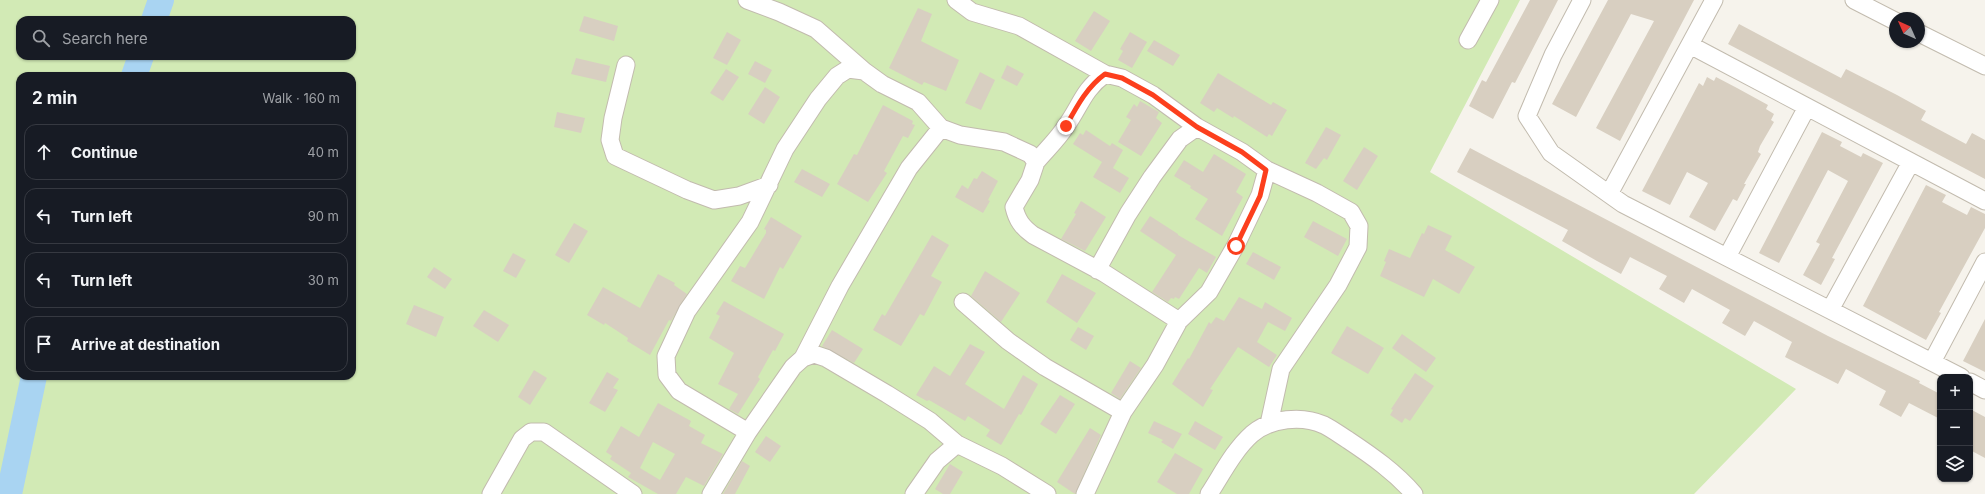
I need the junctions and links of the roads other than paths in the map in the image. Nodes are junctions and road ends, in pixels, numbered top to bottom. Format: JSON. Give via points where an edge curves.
{"nodes":[{"id":1,"x":747,"y":0,"type":"edge"},
{"id":2,"x":956,"y":0,"type":"edge"},
{"id":3,"x":1490,"y":0,"type":"edge"},
{"id":4,"x":1582,"y":0,"type":"edge"},
{"id":5,"x":1714,"y":0,"type":"edge"},
{"id":6,"x":1854,"y":0,"type":"edge"},
{"id":7,"x":1889,"y":18,"type":"edge"},
{"id":8,"x":1925,"y":36,"type":"edge"},
{"id":9,"x":1468,"y":40,"type":"dead end"},
{"id":10,"x":1690,"y":44,"type":"junction"},
{"id":11,"x":626,"y":65,"type":"dead end"},
{"id":12,"x":1985,"y":66,"type":"edge"},
{"id":13,"x":864,"y":71,"type":"junction"},
{"id":14,"x":1105,"y":74,"type":"junction"},
{"id":15,"x":1807,"y":107,"type":"junction"},
{"id":16,"x":1197,"y":127,"type":"junction"},
{"id":17,"x":941,"y":128,"type":"junction"},
{"id":18,"x":1036,"y":162,"type":"junction"},
{"id":19,"x":1911,"y":162,"type":"junction"},
{"id":20,"x":1266,"y":170,"type":"junction"},
{"id":21,"x":769,"y":185,"type":"junction"},
{"id":22,"x":1609,"y":194,"type":"junction"},
{"id":23,"x":1985,"y":202,"type":"edge"},
{"id":24,"x":1727,"y":257,"type":"junction"},
{"id":25,"x":1985,"y":262,"type":"edge"},
{"id":26,"x":1097,"y":270,"type":"junction"},
{"id":27,"x":963,"y":302,"type":"dead end"},
{"id":28,"x":1830,"y":310,"type":"junction"},
{"id":29,"x":1179,"y":321,"type":"junction"},
{"id":30,"x":803,"y":358,"type":"junction"},
{"id":31,"x":1932,"y":362,"type":"junction"},
{"id":32,"x":1955,"y":374,"type":"edge"},
{"id":33,"x":1973,"y":384,"type":"edge"},
{"id":34,"x":1985,"y":390,"type":"edge"},
{"id":35,"x":1123,"y":412,"type":"junction"},
{"id":36,"x":1270,"y":424,"type":"junction"},
{"id":37,"x":748,"y":432,"type":"junction"},
{"id":38,"x":957,"y":444,"type":"junction"},
{"id":39,"x":491,"y":494,"type":"edge"},
{"id":40,"x":633,"y":494,"type":"edge"},
{"id":41,"x":711,"y":494,"type":"edge"},
{"id":42,"x":914,"y":494,"type":"edge"},
{"id":43,"x":1047,"y":494,"type":"edge"},
{"id":44,"x":1084,"y":494,"type":"edge"},
{"id":45,"x":1209,"y":494,"type":"edge"},
{"id":46,"x":1414,"y":494,"type":"edge"}],
"edges":[{"from":1,"to":13,"type":"street","via":[[816,29]]},
{"from":2,"to":14,"type":"street","via":[[972,12],[1018,26]]},
{"from":3,"to":9,"type":"street"},
{"from":4,"to":22,"type":"street","via":[[1553,55],[1527,116],[1551,153]]},
{"from":5,"to":10,"type":"street"},
{"from":6,"to":7,"type":"street"},
{"from":8,"to":12,"type":"street"},
{"from":10,"to":15,"type":"street"},
{"from":10,"to":22,"type":"street"},
{"from":11,"to":21,"type":"street","via":[[610,140],[615,156],[714,200],[738,196]]},
{"from":13,"to":17,"type":"street","via":[[882,84],[918,102]]},
{"from":13,"to":21,"type":"street","via":[[848,69],[837,76],[818,99],[785,149]]},
{"from":14,"to":16,"type":"street","via":[[1122,78],[1153,95]]},
{"from":14,"to":18,"type":"street","via":[[1093,83],[1066,126]]},
{"from":15,"to":19,"type":"street"},
{"from":15,"to":24,"type":"street"},
{"from":16,"to":20,"type":"street","via":[[1242,152]]},
{"from":16,"to":26,"type":"street","via":[[1180,139],[1152,177]]},
{"from":17,"to":18,"type":"street","via":[[960,135],[1004,142],[1030,154]]},
{"from":17,"to":30,"type":"street","via":[[909,168],[840,286]]},
{"from":18,"to":26,"type":"street","via":[[1030,180],[1014,207],[1016,218],[1033,235]]},
{"from":19,"to":23,"type":"street"},
{"from":19,"to":28,"type":"street"},
{"from":20,"to":29,"type":"street","via":[[1260,196],[1236,246],[1209,292]]},
{"from":20,"to":36,"type":"street","via":[[1337,204],[1350,212],[1359,226],[1358,247],[1338,286],[1281,369]]},
{"from":21,"to":37,"type":"street","via":[[750,222],[687,311],[666,356],[667,375],[679,391]]},
{"from":22,"to":24,"type":"street","via":[[1623,204]]},
{"from":24,"to":28,"type":"street"},
{"from":25,"to":31,"type":"street"},
{"from":26,"to":29,"type":"street"},
{"from":27,"to":35,"type":"street","via":[[1008,341],[1045,367]]},
{"from":28,"to":31,"type":"street"},
{"from":29,"to":35,"type":"street"},
{"from":30,"to":37,"type":"street","via":[[793,367]]},
{"from":30,"to":38,"type":"street","via":[[814,354],[826,358],[930,421]]},
{"from":31,"to":32,"type":"street"},
{"from":33,"to":34,"type":"street"},
{"from":35,"to":44,"type":"street"},
{"from":36,"to":45,"type":"street","via":[[1253,433],[1242,444]]},
{"from":36,"to":46,"type":"street","via":[[1296,420],[1324,425],[1393,472]]},
{"from":37,"to":41,"type":"street"},
{"from":38,"to":42,"type":"street","via":[[937,461]]},
{"from":38,"to":43,"type":"street","via":[[1002,466]]},
{"from":39,"to":40,"type":"street","via":[[522,438],[530,432],[544,432]]}]}
